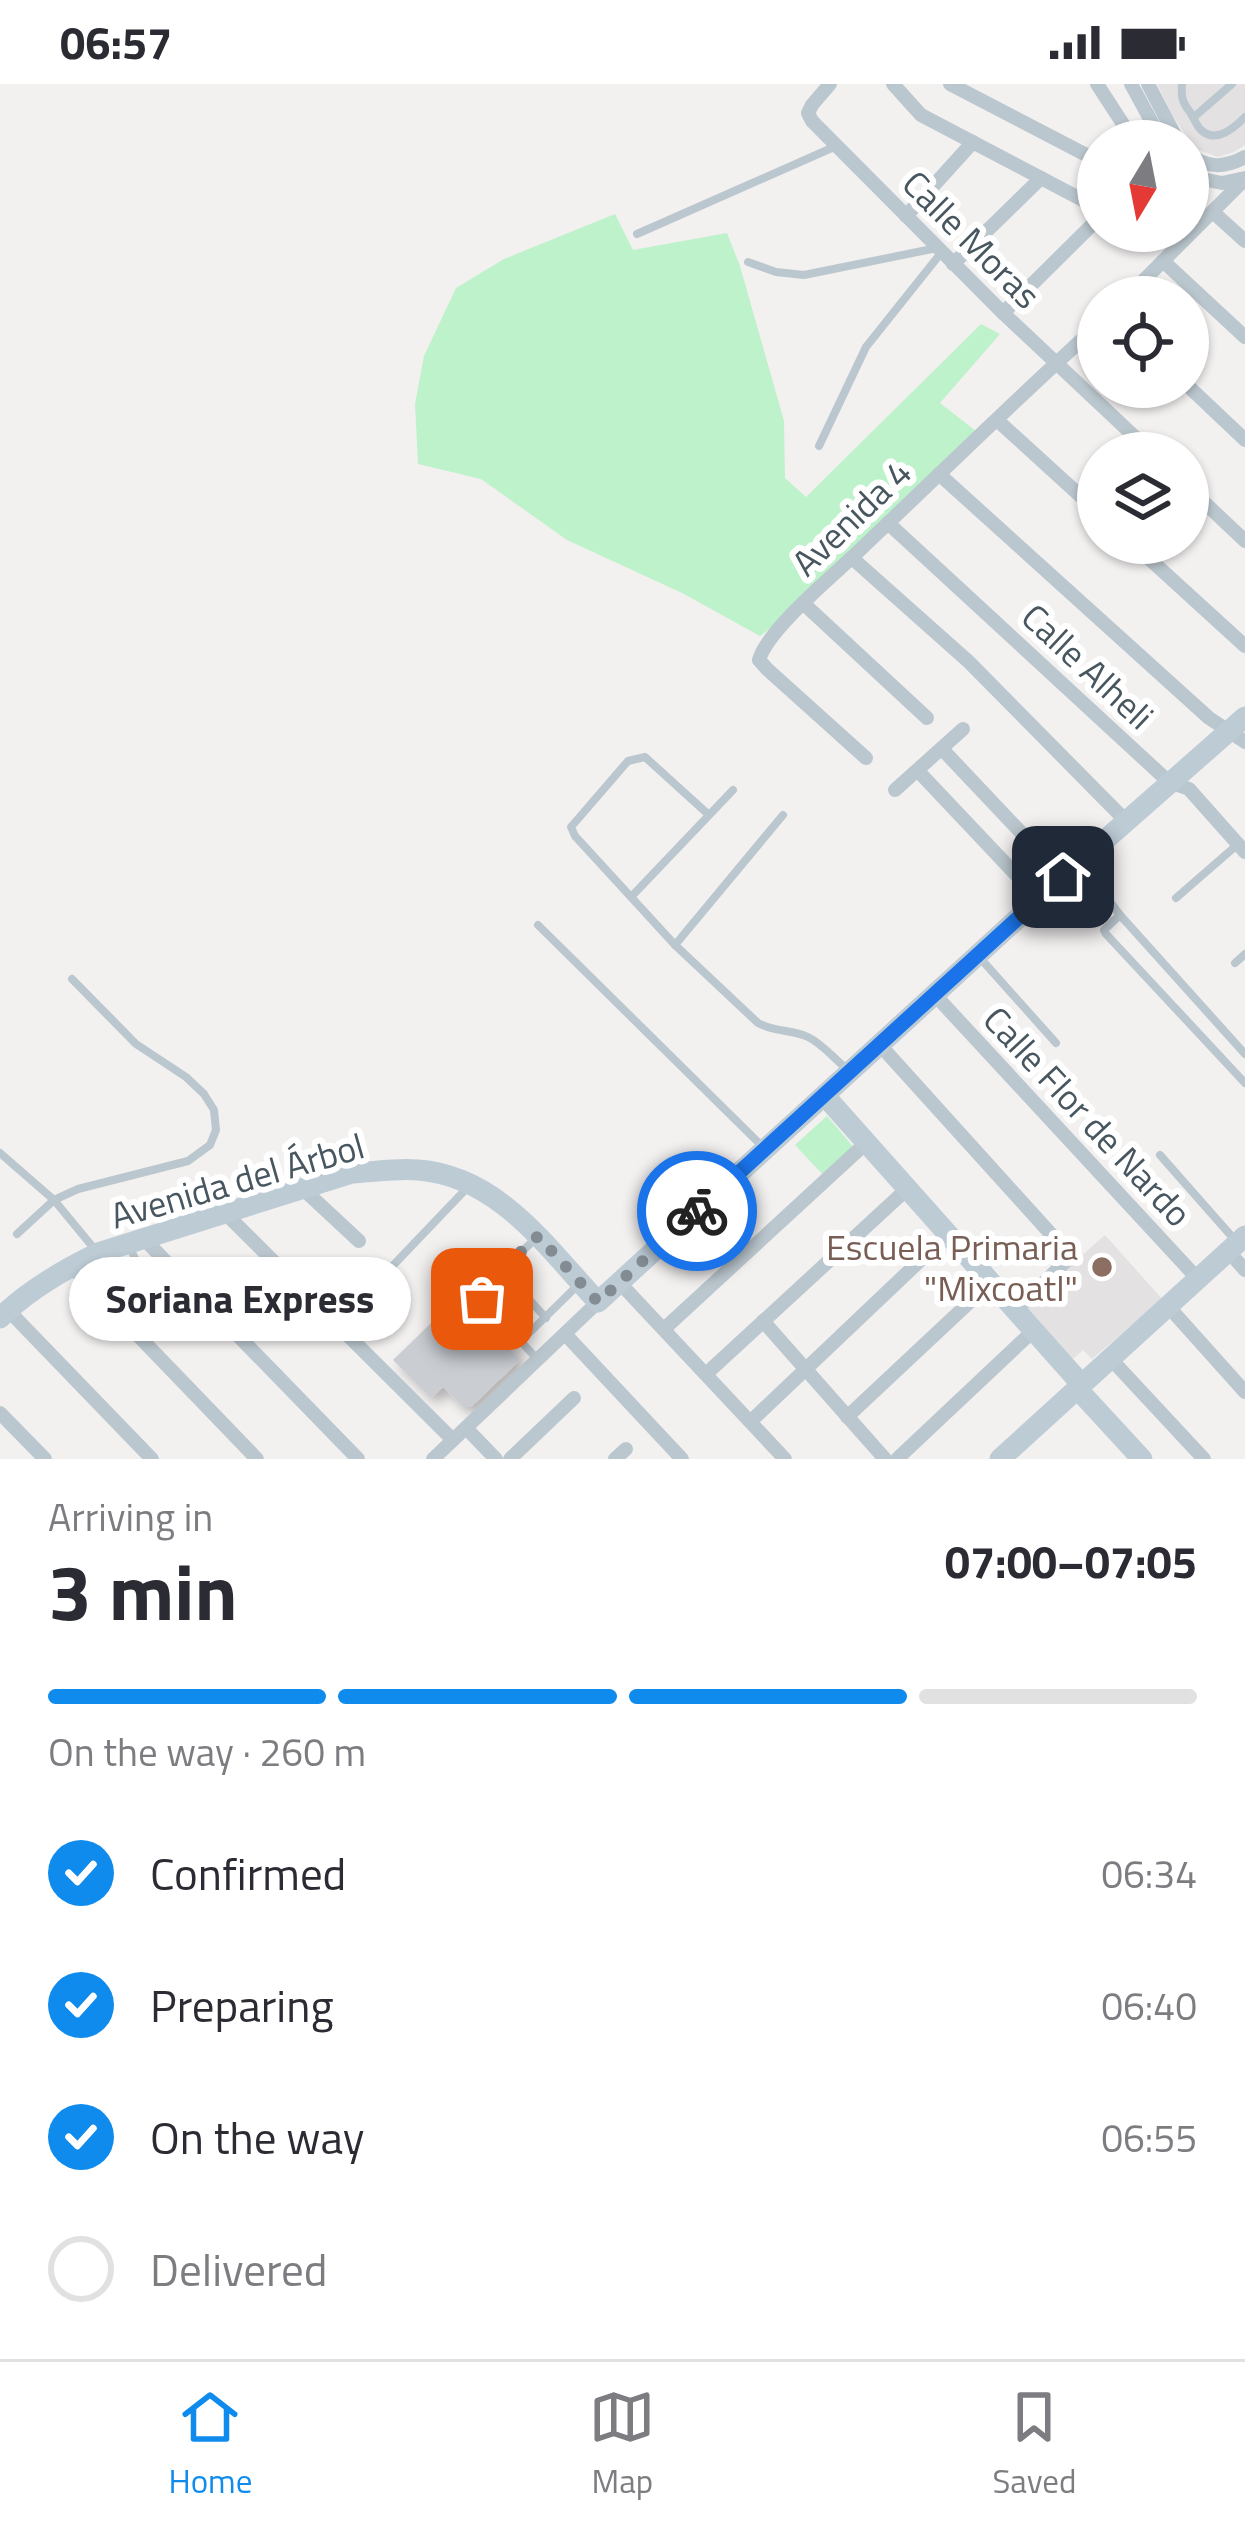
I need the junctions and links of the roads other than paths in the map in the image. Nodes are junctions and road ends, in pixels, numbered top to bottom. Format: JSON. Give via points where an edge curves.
{"nodes":[{"id":1,"x":830,"y":84,"type":"edge"},
{"id":2,"x":893,"y":84,"type":"edge"},
{"id":3,"x":950,"y":84,"type":"edge"},
{"id":4,"x":1096,"y":84,"type":"edge"},
{"id":5,"x":1130,"y":84,"type":"edge"},
{"id":6,"x":1148,"y":84,"type":"edge"},
{"id":7,"x":1182,"y":84,"type":"edge"},
{"id":8,"x":1232,"y":84,"type":"edge"},
{"id":9,"x":1194,"y":117,"type":"junction"},
{"id":10,"x":1245,"y":117,"type":"edge"},
{"id":11,"x":1120,"y":120,"type":"edge"},
{"id":12,"x":1150,"y":120,"type":"edge"},
{"id":13,"x":1167,"y":120,"type":"edge"},
{"id":14,"x":973,"y":142,"type":"junction"},
{"id":15,"x":836,"y":146,"type":"junction"},
{"id":16,"x":1077,"y":150,"type":"edge"},
{"id":17,"x":1245,"y":157,"type":"edge"},
{"id":18,"x":1209,"y":165,"type":"edge"},
{"id":19,"x":1041,"y":178,"type":"junction"},
{"id":20,"x":1245,"y":179,"type":"edge"},
{"id":21,"x":1209,"y":180,"type":"edge"},
{"id":22,"x":1077,"y":197,"type":"edge"},
{"id":23,"x":1209,"y":212,"type":"edge"},
{"id":24,"x":1214,"y":213,"type":"junction"},
{"id":25,"x":907,"y":216,"type":"junction"},
{"id":26,"x":637,"y":234,"type":"dead end"},
{"id":27,"x":1077,"y":240,"type":"edge"},
{"id":28,"x":1245,"y":241,"type":"edge"},
{"id":29,"x":1168,"y":252,"type":"edge"},
{"id":30,"x":944,"y":255,"type":"junction"},
{"id":31,"x":1163,"y":261,"type":"junction"},
{"id":32,"x":748,"y":262,"type":"dead end"},
{"id":33,"x":1148,"y":276,"type":"edge"},
{"id":34,"x":1003,"y":313,"type":"junction"},
{"id":35,"x":1245,"y":337,"type":"edge"},
{"id":36,"x":1077,"y":344,"type":"edge"},
{"id":37,"x":1056,"y":362,"type":"junction"},
{"id":38,"x":1209,"y":406,"type":"edge"},
{"id":39,"x":997,"y":420,"type":"junction"},
{"id":40,"x":1130,"y":432,"type":"edge"},
{"id":41,"x":1245,"y":440,"type":"edge"},
{"id":42,"x":819,"y":446,"type":"dead end"},
{"id":43,"x":939,"y":474,"type":"junction"},
{"id":44,"x":1077,"y":493,"type":"edge"},
{"id":45,"x":1209,"y":507,"type":"edge"},
{"id":46,"x":888,"y":523,"type":"junction"},
{"id":47,"x":1245,"y":541,"type":"edge"},
{"id":48,"x":853,"y":558,"type":"junction"},
{"id":49,"x":1155,"y":564,"type":"edge"},
{"id":50,"x":803,"y":603,"type":"junction"},
{"id":51,"x":1245,"y":646,"type":"edge"},
{"id":52,"x":927,"y":718,"type":"dead end"},
{"id":53,"x":963,"y":730,"type":"dead end"},
{"id":54,"x":1240,"y":730,"type":"edge"},
{"id":55,"x":943,"y":749,"type":"junction"},
{"id":56,"x":866,"y":758,"type":"dead end"},
{"id":57,"x":920,"y":772,"type":"junction"},
{"id":58,"x":1169,"y":782,"type":"junction"},
{"id":59,"x":734,"y":790,"type":"dead end"},
{"id":60,"x":896,"y":790,"type":"dead end"},
{"id":61,"x":783,"y":814,"type":"dead end"},
{"id":62,"x":709,"y":815,"type":"junction"},
{"id":63,"x":1126,"y":821,"type":"junction"},
{"id":64,"x":1241,"y":848,"type":"edge"},
{"id":65,"x":1071,"y":870,"type":"junction"},
{"id":66,"x":631,"y":897,"type":"junction"},
{"id":67,"x":1176,"y":898,"type":"dead end"},
{"id":68,"x":1040,"y":899,"type":"junction"},
{"id":69,"x":1120,"y":915,"type":"junction"},
{"id":70,"x":538,"y":925,"type":"dead end"},
{"id":71,"x":675,"y":945,"type":"junction"},
{"id":72,"x":1245,"y":954,"type":"edge"},
{"id":73,"x":978,"y":956,"type":"junction"},
{"id":74,"x":1235,"y":963,"type":"dead end"},
{"id":75,"x":72,"y":979,"type":"dead end"},
{"id":76,"x":935,"y":995,"type":"junction"},
{"id":77,"x":1056,"y":1042,"type":"dead end"},
{"id":78,"x":880,"y":1045,"type":"junction"},
{"id":79,"x":1245,"y":1054,"type":"edge"},
{"id":80,"x":850,"y":1072,"type":"junction"},
{"id":81,"x":1245,"y":1083,"type":"edge"},
{"id":82,"x":826,"y":1096,"type":"junction"},
{"id":83,"x":866,"y":1143,"type":"junction"},
{"id":84,"x":766,"y":1150,"type":"junction"},
{"id":85,"x":0,"y":1154,"type":"edge"},
{"id":86,"x":1160,"y":1155,"type":"dead end"},
{"id":87,"x":472,"y":1183,"type":"junction"},
{"id":88,"x":302,"y":1188,"type":"junction"},
{"id":89,"x":907,"y":1189,"type":"junction"},
{"id":90,"x":54,"y":1200,"type":"junction"},
{"id":91,"x":225,"y":1213,"type":"junction"},
{"id":92,"x":16,"y":1234,"type":"dead end"},
{"id":93,"x":947,"y":1234,"type":"junction"},
{"id":94,"x":538,"y":1236,"type":"junction"},
{"id":95,"x":136,"y":1241,"type":"junction"},
{"id":96,"x":359,"y":1241,"type":"dead end"},
{"id":97,"x":1237,"y":1244,"type":"edge"},
{"id":98,"x":98,"y":1253,"type":"junction"},
{"id":99,"x":71,"y":1266,"type":"junction"},
{"id":100,"x":502,"y":1270,"type":"junction"},
{"id":101,"x":1245,"y":1270,"type":"edge"},
{"id":102,"x":1197,"y":1278,"type":"junction"},
{"id":103,"x":618,"y":1281,"type":"junction"},
{"id":104,"x":580,"y":1283,"type":"junction"},
{"id":105,"x":990,"y":1283,"type":"junction"},
{"id":106,"x":361,"y":1299,"type":"dead end"},
{"id":107,"x":598,"y":1302,"type":"junction"},
{"id":108,"x":1167,"y":1305,"type":"junction"},
{"id":109,"x":1016,"y":1310,"type":"junction"},
{"id":110,"x":4,"y":1314,"type":"edge"},
{"id":111,"x":546,"y":1318,"type":"junction"},
{"id":112,"x":764,"y":1322,"type":"junction"},
{"id":113,"x":178,"y":1325,"type":"dead end"},
{"id":114,"x":664,"y":1330,"type":"junction"},
{"id":115,"x":1033,"y":1330,"type":"junction"},
{"id":116,"x":566,"y":1335,"type":"junction"},
{"id":117,"x":522,"y":1340,"type":"junction"},
{"id":118,"x":1110,"y":1358,"type":"junction"},
{"id":119,"x":538,"y":1360,"type":"junction"},
{"id":120,"x":806,"y":1368,"type":"junction"},
{"id":121,"x":706,"y":1374,"type":"junction"},
{"id":122,"x":1079,"y":1385,"type":"junction"},
{"id":123,"x":1245,"y":1392,"type":"edge"},
{"id":124,"x":574,"y":1398,"type":"dead end"},
{"id":125,"x":0,"y":1413,"type":"edge"},
{"id":126,"x":847,"y":1417,"type":"junction"},
{"id":127,"x":751,"y":1421,"type":"junction"},
{"id":128,"x":466,"y":1428,"type":"junction"},
{"id":129,"x":453,"y":1440,"type":"junction"},
{"id":130,"x":1006,"y":1457,"type":"edge"},
{"id":131,"x":45,"y":1459,"type":"edge"},
{"id":132,"x":152,"y":1459,"type":"edge"},
{"id":133,"x":256,"y":1459,"type":"edge"},
{"id":134,"x":358,"y":1459,"type":"edge"},
{"id":135,"x":434,"y":1459,"type":"edge"},
{"id":136,"x":496,"y":1459,"type":"edge"},
{"id":137,"x":510,"y":1459,"type":"edge"},
{"id":138,"x":682,"y":1459,"type":"edge"},
{"id":139,"x":785,"y":1459,"type":"edge"},
{"id":140,"x":885,"y":1459,"type":"edge"},
{"id":141,"x":897,"y":1459,"type":"edge"},
{"id":142,"x":1142,"y":1459,"type":"edge"},
{"id":143,"x":1204,"y":1459,"type":"edge"}],
"edges":[{"from":1,"to":15,"type":"street","name":"Calle Moras","via":[[808,113]]},
{"from":2,"to":14,"type":"street","via":[[921,115]]},
{"from":3,"to":16,"type":"street"},
{"from":4,"to":11,"type":"street"},
{"from":5,"to":12,"type":"street"},
{"from":6,"to":13,"type":"street"},
{"from":7,"to":9,"type":"lane"},
{"from":8,"to":9,"type":"lane"},
{"from":9,"to":10,"type":"lane","via":[[1215,136]]},
{"from":14,"to":19,"type":"street"},
{"from":14,"to":25,"type":"street"},
{"from":15,"to":25,"type":"street","name":"Calle Moras"},
{"from":15,"to":26,"type":"lane"},
{"from":17,"to":18,"type":"street"},
{"from":19,"to":22,"type":"street"},
{"from":19,"to":30,"type":"street"},
{"from":20,"to":21,"type":"street"},
{"from":20,"to":24,"type":"street"},
{"from":23,"to":24,"type":"street"},
{"from":24,"to":28,"type":"street"},
{"from":25,"to":30,"type":"street","name":"Calle Moras"},
{"from":27,"to":34,"type":"street"},
{"from":29,"to":31,"type":"street"},
{"from":30,"to":32,"type":"lane","via":[[804,275]]},
{"from":30,"to":34,"type":"street","name":"Calle Moras"},
{"from":30,"to":42,"type":"lane","via":[[866,347]]},
{"from":31,"to":33,"type":"street"},
{"from":31,"to":35,"type":"street"},
{"from":34,"to":37,"type":"street","name":"Calle Moras"},
{"from":36,"to":37,"type":"street","name":"Avenida 4"},
{"from":37,"to":39,"type":"street","name":"Avenida 4"},
{"from":37,"to":40,"type":"street","name":"Calle Moras"},
{"from":38,"to":41,"type":"street"},
{"from":39,"to":43,"type":"street","name":"Avenida 4"},
{"from":39,"to":44,"type":"street"},
{"from":43,"to":46,"type":"street","name":"Avenida 4"},
{"from":43,"to":54,"type":"street","via":[[1209,718]]},
{"from":45,"to":47,"type":"street"},
{"from":46,"to":48,"type":"street","name":"Avenida 4"},
{"from":46,"to":58,"type":"street","name":"Calle Alheli"},
{"from":48,"to":50,"type":"street","name":"Avenida 4"},
{"from":48,"to":63,"type":"street"},
{"from":49,"to":51,"type":"street"},
{"from":50,"to":52,"type":"street"},
{"from":50,"to":56,"type":"street","name":"Avenida 4","via":[[759,660]]},
{"from":53,"to":55,"type":"street"},
{"from":54,"to":58,"type":"street"},
{"from":55,"to":57,"type":"street"},
{"from":55,"to":65,"type":"street"},
{"from":57,"to":60,"type":"street"},
{"from":57,"to":68,"type":"street"},
{"from":58,"to":63,"type":"street"},
{"from":58,"to":64,"type":"street","name":"Calle Alheli","via":[[1189,789]]},
{"from":59,"to":62,"type":"lane"},
{"from":61,"to":71,"type":"lane"},
{"from":62,"to":66,"type":"lane"},
{"from":62,"to":66,"type":"lane","via":[[645,758],[628,760],[571,827]]},
{"from":63,"to":65,"type":"street"},
{"from":64,"to":67,"type":"lane"},
{"from":65,"to":68,"type":"street"},
{"from":65,"to":69,"type":"lane"},
{"from":66,"to":71,"type":"lane"},
{"from":68,"to":73,"type":"street"},
{"from":69,"to":79,"type":"lane"},
{"from":69,"to":81,"type":"lane","via":[[1106,934]]},
{"from":70,"to":84,"type":"lane"},
{"from":71,"to":80,"type":"lane","via":[[758,1023],[812,1038]]},
{"from":72,"to":74,"type":"lane"},
{"from":73,"to":76,"type":"street"},
{"from":73,"to":77,"type":"lane"},
{"from":75,"to":90,"type":"lane","via":[[136,1044],[204,1094],[216,1130],[188,1161]]},
{"from":76,"to":78,"type":"street"},
{"from":76,"to":102,"type":"street","name":"Calle Flor de Nardo"},
{"from":78,"to":80,"type":"street"},
{"from":78,"to":109,"type":"street","via":[[1069,1254]]},
{"from":80,"to":82,"type":"street"},
{"from":82,"to":83,"type":"street"},
{"from":82,"to":84,"type":"street"},
{"from":83,"to":89,"type":"street"},
{"from":83,"to":114,"type":"street"},
{"from":84,"to":103,"type":"street"},
{"from":85,"to":90,"type":"lane"},
{"from":86,"to":97,"type":"lane"},
{"from":87,"to":88,"type":"street","name":"Avenida del Árbol","via":[[406,1170],[352,1173]]},
{"from":87,"to":94,"type":"street","name":"Avenida del Árbol"},
{"from":87,"to":106,"type":"lane"},
{"from":88,"to":91,"type":"street","name":"Avenida del Árbol"},
{"from":88,"to":96,"type":"street"},
{"from":89,"to":93,"type":"street"},
{"from":89,"to":112,"type":"street"},
{"from":90,"to":92,"type":"lane"},
{"from":90,"to":98,"type":"lane"},
{"from":91,"to":95,"type":"street","name":"Avenida del Árbol"},
{"from":91,"to":129,"type":"street"},
{"from":93,"to":105,"type":"street"},
{"from":93,"to":120,"type":"street"},
{"from":94,"to":100,"type":"lane"},
{"from":94,"to":104,"type":"street","name":"Avenida del Árbol"},
{"from":95,"to":98,"type":"street","name":"Avenida del Árbol"},
{"from":95,"to":113,"type":"lane","via":[[147,1286]]},
{"from":95,"to":134,"type":"street"},
{"from":97,"to":101,"type":"street"},
{"from":97,"to":102,"type":"street"},
{"from":98,"to":99,"type":"street","name":"Avenida del Árbol"},
{"from":99,"to":110,"type":"street","name":"Avenida del Árbol"},
{"from":99,"to":133,"type":"street"},
{"from":100,"to":111,"type":"lane"},
{"from":100,"to":117,"type":"lane","via":[[482,1299]]},
{"from":102,"to":108,"type":"street"},
{"from":103,"to":107,"type":"street"},
{"from":103,"to":114,"type":"street"},
{"from":104,"to":107,"type":"street","name":"Avenida del Árbol"},
{"from":104,"to":111,"type":"lane"},
{"from":105,"to":109,"type":"street"},
{"from":105,"to":126,"type":"street"},
{"from":107,"to":116,"type":"street"},
{"from":108,"to":118,"type":"street"},
{"from":108,"to":123,"type":"street"},
{"from":109,"to":115,"type":"street"},
{"from":110,"to":132,"type":"street"},
{"from":111,"to":117,"type":"lane"},
{"from":112,"to":120,"type":"street"},
{"from":112,"to":121,"type":"street"},
{"from":114,"to":121,"type":"street"},
{"from":115,"to":122,"type":"street"},
{"from":115,"to":141,"type":"street"},
{"from":116,"to":119,"type":"street"},
{"from":116,"to":138,"type":"street"},
{"from":117,"to":119,"type":"lane"},
{"from":118,"to":122,"type":"street"},
{"from":118,"to":143,"type":"street"},
{"from":119,"to":128,"type":"street"},
{"from":120,"to":126,"type":"street"},
{"from":120,"to":127,"type":"street"},
{"from":121,"to":127,"type":"street"},
{"from":122,"to":130,"type":"street"},
{"from":122,"to":142,"type":"street"},
{"from":124,"to":137,"type":"street"},
{"from":125,"to":131,"type":"street"},
{"from":126,"to":140,"type":"street"},
{"from":127,"to":139,"type":"street"},
{"from":128,"to":129,"type":"street"},
{"from":128,"to":136,"type":"street"},
{"from":129,"to":135,"type":"street"}]}
